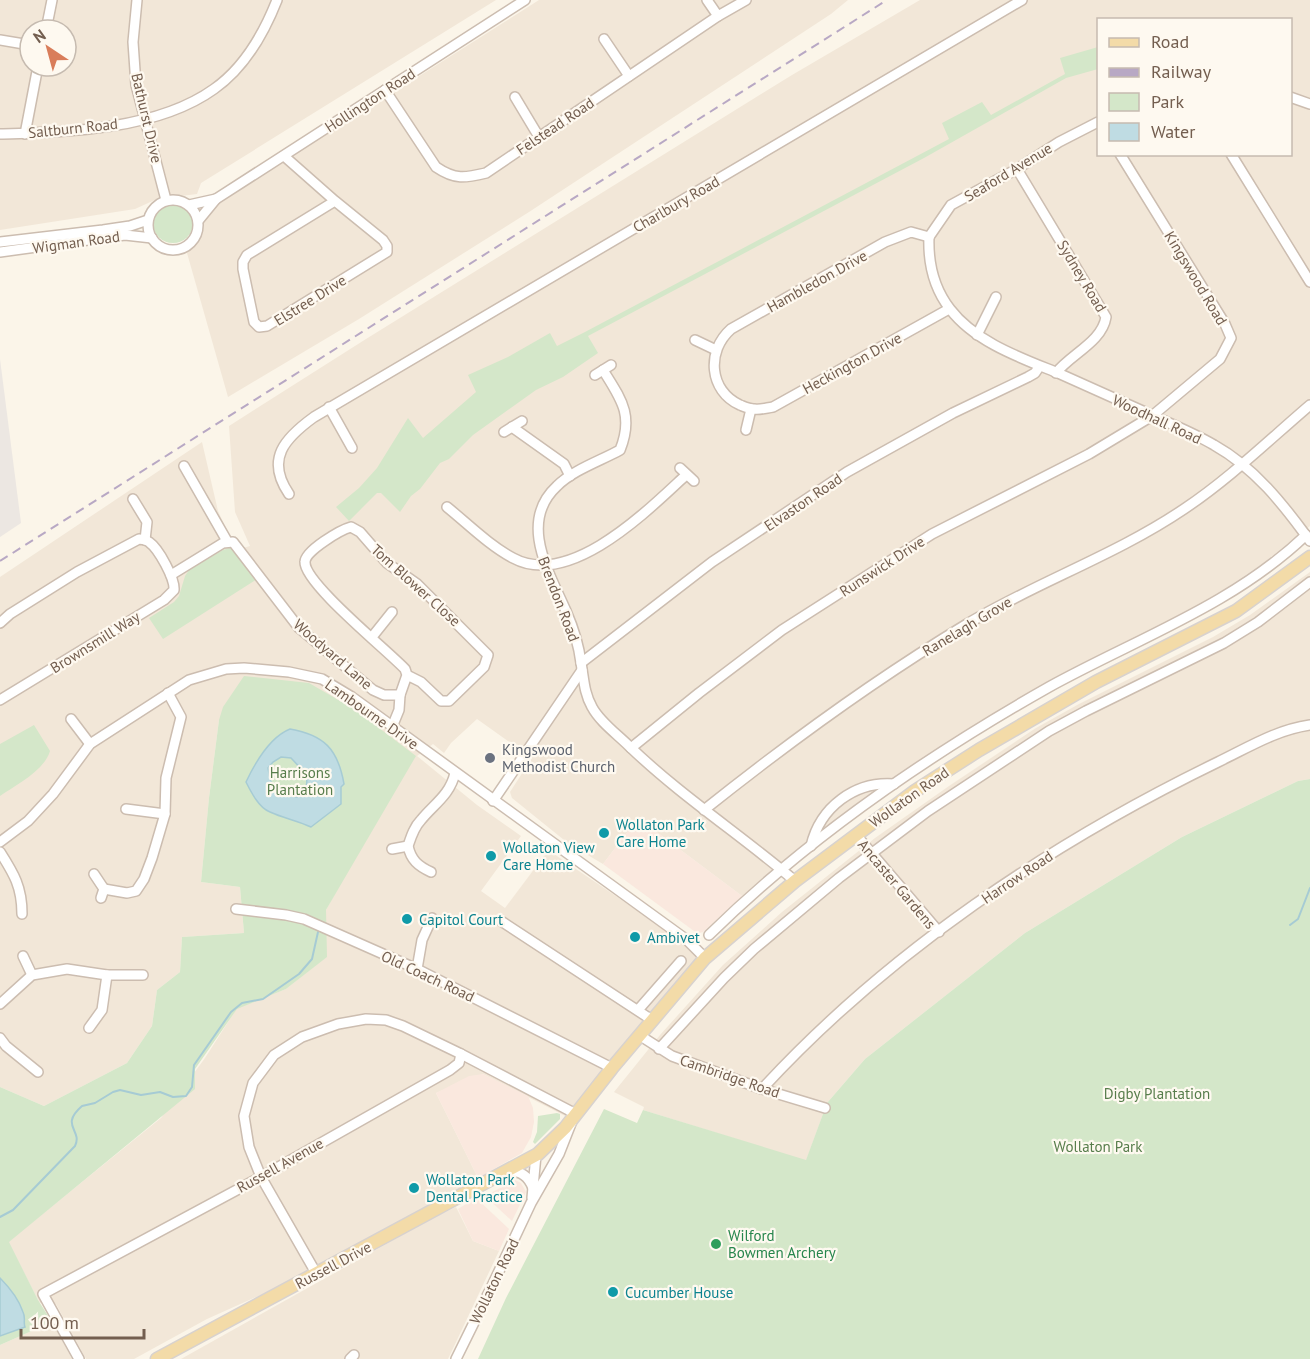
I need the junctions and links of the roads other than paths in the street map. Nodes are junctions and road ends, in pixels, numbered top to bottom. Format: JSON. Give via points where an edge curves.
{"nodes":[{"id":1,"x":52,"y":0,"type":"edge"},
{"id":2,"x":137,"y":0,"type":"edge"},
{"id":3,"x":277,"y":0,"type":"edge"},
{"id":4,"x":525,"y":0,"type":"edge"},
{"id":5,"x":707,"y":0,"type":"edge"},
{"id":6,"x":746,"y":0,"type":"edge"},
{"id":7,"x":1022,"y":0,"type":"edge"},
{"id":8,"x":718,"y":16,"type":"junction"},
{"id":9,"x":48,"y":18,"type":"edge"},
{"id":10,"x":604,"y":39,"type":"dead end"},
{"id":11,"x":0,"y":40,"type":"edge"},
{"id":12,"x":18,"y":43,"type":"edge"},
{"id":13,"x":629,"y":76,"type":"junction"},
{"id":14,"x":36,"y":78,"type":"edge"},
{"id":15,"x":385,"y":90,"type":"junction"},
{"id":16,"x":515,"y":97,"type":"dead end"},
{"id":17,"x":1292,"y":98,"type":"edge"},
{"id":18,"x":1310,"y":104,"type":"edge"},
{"id":19,"x":146,"y":119,"type":"junction"},
{"id":20,"x":1097,"y":123,"type":"edge"},
{"id":21,"x":0,"y":134,"type":"edge"},
{"id":22,"x":25,"y":134,"type":"junction"},
{"id":23,"x":539,"y":137,"type":"junction"},
{"id":24,"x":284,"y":156,"type":"junction"},
{"id":25,"x":1121,"y":156,"type":"edge"},
{"id":26,"x":1232,"y":156,"type":"edge"},
{"id":27,"x":1017,"y":169,"type":"junction"},
{"id":28,"x":166,"y":200,"type":"junction"},
{"id":29,"x":216,"y":200,"type":"junction"},
{"id":30,"x":335,"y":201,"type":"junction"},
{"id":31,"x":189,"y":205,"type":"junction"},
{"id":32,"x":148,"y":220,"type":"junction"},
{"id":33,"x":198,"y":221,"type":"junction"},
{"id":34,"x":929,"y":237,"type":"junction"},
{"id":35,"x":152,"y":238,"type":"junction"},
{"id":36,"x":0,"y":242,"type":"edge"},
{"id":37,"x":0,"y":252,"type":"edge"},
{"id":38,"x":1310,"y":282,"type":"edge"},
{"id":39,"x":996,"y":297,"type":"dead end"},
{"id":40,"x":949,"y":309,"type":"junction"},
{"id":41,"x":977,"y":335,"type":"junction"},
{"id":42,"x":696,"y":340,"type":"dead end"},
{"id":43,"x":716,"y":350,"type":"junction"},
{"id":44,"x":1039,"y":367,"type":"junction"},
{"id":45,"x":603,"y":370,"type":"dead end"},
{"id":46,"x":1056,"y":373,"type":"junction"},
{"id":47,"x":1310,"y":405,"type":"edge"},
{"id":48,"x":329,"y":407,"type":"junction"},
{"id":49,"x":751,"y":410,"type":"junction"},
{"id":50,"x":1152,"y":416,"type":"junction"},
{"id":51,"x":522,"y":421,"type":"dead end"},
{"id":52,"x":746,"y":430,"type":"dead end"},
{"id":53,"x":352,"y":448,"type":"dead end"},
{"id":54,"x":1243,"y":463,"type":"junction"},
{"id":55,"x":184,"y":466,"type":"dead end"},
{"id":56,"x":687,"y":475,"type":"dead end"},
{"id":57,"x":570,"y":476,"type":"junction"},
{"id":58,"x":289,"y":494,"type":"dead end"},
{"id":59,"x":133,"y":499,"type":"dead end"},
{"id":60,"x":447,"y":507,"type":"dead end"},
{"id":61,"x":1308,"y":538,"type":"edge"},
{"id":62,"x":145,"y":540,"type":"junction"},
{"id":63,"x":228,"y":542,"type":"junction"},
{"id":64,"x":1310,"y":557,"type":"edge"},
{"id":65,"x":546,"y":564,"type":"junction"},
{"id":66,"x":171,"y":575,"type":"junction"},
{"id":67,"x":1310,"y":582,"type":"edge"},
{"id":68,"x":392,"y":612,"type":"dead end"},
{"id":69,"x":0,"y":623,"type":"edge"},
{"id":70,"x":372,"y":637,"type":"junction"},
{"id":71,"x":581,"y":667,"type":"junction"},
{"id":72,"x":407,"y":675,"type":"junction"},
{"id":73,"x":168,"y":693,"type":"junction"},
{"id":74,"x":399,"y":695,"type":"junction"},
{"id":75,"x":0,"y":700,"type":"edge"},
{"id":76,"x":71,"y":719,"type":"dead end"},
{"id":77,"x":1310,"y":725,"type":"edge"},
{"id":78,"x":392,"y":727,"type":"junction"},
{"id":79,"x":90,"y":744,"type":"junction"},
{"id":80,"x":631,"y":748,"type":"junction"},
{"id":81,"x":455,"y":773,"type":"junction"},
{"id":82,"x":894,"y":784,"type":"junction"},
{"id":83,"x":494,"y":801,"type":"junction"},
{"id":84,"x":126,"y":809,"type":"dead end"},
{"id":85,"x":704,"y":810,"type":"junction"},
{"id":86,"x":165,"y":814,"type":"junction"},
{"id":87,"x":856,"y":835,"type":"junction"},
{"id":88,"x":0,"y":842,"type":"edge"},
{"id":89,"x":408,"y":846,"type":"junction"},
{"id":90,"x":811,"y":846,"type":"junction"},
{"id":91,"x":392,"y":849,"type":"dead end"},
{"id":92,"x":0,"y":852,"type":"edge"},
{"id":93,"x":872,"y":853,"type":"junction"},
{"id":94,"x":152,"y":858,"type":"junction"},
{"id":95,"x":162,"y":863,"type":"dead end"},
{"id":96,"x":782,"y":870,"type":"junction"},
{"id":97,"x":431,"y":872,"type":"dead end"},
{"id":98,"x":94,"y":874,"type":"dead end"},
{"id":99,"x":795,"y":881,"type":"junction"},
{"id":100,"x":236,"y":909,"type":"dead end"},
{"id":101,"x":22,"y":914,"type":"dead end"},
{"id":102,"x":501,"y":921,"type":"dead end"},
{"id":103,"x":433,"y":924,"type":"dead end"},
{"id":104,"x":939,"y":932,"type":"junction"},
{"id":105,"x":709,"y":935,"type":"dead end"},
{"id":106,"x":23,"y":956,"type":"dead end"},
{"id":107,"x":705,"y":958,"type":"junction"},
{"id":108,"x":681,"y":961,"type":"dead end"},
{"id":109,"x":417,"y":969,"type":"junction"},
{"id":110,"x":138,"y":971,"type":"dead end"},
{"id":111,"x":32,"y":975,"type":"junction"},
{"id":112,"x":107,"y":975,"type":"junction"},
{"id":113,"x":0,"y":1004,"type":"edge"},
{"id":114,"x":102,"y":1010,"type":"junction"},
{"id":115,"x":638,"y":1010,"type":"junction"},
{"id":116,"x":109,"y":1019,"type":"dead end"},
{"id":117,"x":652,"y":1020,"type":"junction"},
{"id":118,"x":89,"y":1028,"type":"dead end"},
{"id":119,"x":639,"y":1035,"type":"junction"},
{"id":120,"x":0,"y":1038,"type":"edge"},
{"id":121,"x":659,"y":1049,"type":"junction"},
{"id":122,"x":461,"y":1054,"type":"junction"},
{"id":123,"x":612,"y":1068,"type":"junction"},
{"id":124,"x":38,"y":1072,"type":"dead end"},
{"id":125,"x":762,"y":1089,"type":"junction"},
{"id":126,"x":825,"y":1108,"type":"dead end"},
{"id":127,"x":575,"y":1117,"type":"junction"},
{"id":128,"x":537,"y":1155,"type":"junction"},
{"id":129,"x":552,"y":1167,"type":"junction"},
{"id":130,"x":508,"y":1170,"type":"junction"},
{"id":131,"x":261,"y":1177,"type":"junction"},
{"id":132,"x":533,"y":1188,"type":"junction"},
{"id":133,"x":531,"y":1203,"type":"junction"},
{"id":134,"x":316,"y":1274,"type":"junction"},
{"id":135,"x":79,"y":1359,"type":"edge"},
{"id":136,"x":157,"y":1359,"type":"edge"},
{"id":137,"x":456,"y":1359,"type":"edge"}],
"edges":[{"from":1,"to":9,"type":"street"},
{"from":2,"to":19,"type":"street","name":"Bathurst Drive","via":[[133,42],[136,85]]},
{"from":3,"to":19,"type":"street","name":"Saltburn Road","via":[[255,46],[215,89]]},
{"from":4,"to":15,"type":"street","name":"Hollington Road"},
{"from":5,"to":8,"type":"street"},
{"from":6,"to":8,"type":"street","name":"Felstead Road"},
{"from":7,"to":48,"type":"street","name":"Charlbury Road"},
{"from":8,"to":13,"type":"street","name":"Felstead Road"},
{"from":10,"to":13,"type":"street"},
{"from":11,"to":12,"type":"street"},
{"from":13,"to":23,"type":"street","name":"Felstead Road"},
{"from":14,"to":22,"type":"street"},
{"from":15,"to":23,"type":"street","name":"Felstead Road","via":[[436,167],[448,175],[465,178],[486,173]]},
{"from":15,"to":24,"type":"street","name":"Hollington Road"},
{"from":16,"to":23,"type":"street"},
{"from":17,"to":18,"type":"street"},
{"from":19,"to":22,"type":"street","name":"Saltburn Road"},
{"from":19,"to":28,"type":"street","name":"Bathurst Drive"},
{"from":20,"to":27,"type":"street","name":"Seaford Avenue"},
{"from":21,"to":22,"type":"street","name":"Saltburn Road"},
{"from":24,"to":29,"type":"street","name":"Hollington Road"},
{"from":24,"to":30,"type":"street","name":"Elstree Drive"},
{"from":25,"to":50,"type":"street","name":"Kingswood Road","via":[[1231,338],[1220,359]]},
{"from":26,"to":38,"type":"street"},
{"from":27,"to":34,"type":"street","name":"Seaford Avenue","via":[[951,205]]},
{"from":27,"to":46,"type":"street","name":"Sydney Road","via":[[1106,317],[1100,334]]},
{"from":28,"to":31,"type":"street"},
{"from":28,"to":32,"type":"street","via":[[152,210]]},
{"from":29,"to":31,"type":"street","name":"Hollington Road"},
{"from":29,"to":33,"type":"street","name":"Hollington Road"},
{"from":30,"to":30,"type":"street","name":"Elstree Drive","via":[[384,240],[387,252],[267,326],[259,327],[254,322],[243,269],[247,255]]},
{"from":31,"to":33,"type":"street"},
{"from":32,"to":35,"type":"street"},
{"from":32,"to":36,"type":"street","name":"Wigman Road","via":[[130,226]]},
{"from":33,"to":35,"type":"street","via":[[194,238],[186,247],[165,249]]},
{"from":34,"to":40,"type":"street","name":"Woodhall Road","via":[[931,273]]},
{"from":34,"to":43,"type":"street","name":"Hambledon Drive","via":[[911,232],[885,242],[730,329]]},
{"from":35,"to":37,"type":"street","name":"Wigman Road","via":[[124,235]]},
{"from":39,"to":41,"type":"street"},
{"from":40,"to":41,"type":"street","name":"Woodhall Road"},
{"from":40,"to":49,"type":"street","name":"Heckington Drive","via":[[778,405]]},
{"from":41,"to":44,"type":"street","name":"Woodhall Road"},
{"from":42,"to":43,"type":"street"},
{"from":43,"to":49,"type":"street","via":[[714,364],[720,387],[734,402]]},
{"from":44,"to":46,"type":"street","name":"Woodhall Road"},
{"from":44,"to":71,"type":"street","name":"Elvaston Road","via":[[1028,377],[953,412],[847,472],[712,562]]},
{"from":45,"to":57,"type":"street","name":"Brendon Road","via":[[625,409],[627,429],[620,450]]},
{"from":46,"to":50,"type":"street","name":"Woodhall Road"},
{"from":47,"to":54,"type":"street","name":"Ranelagh Grove"},
{"from":48,"to":53,"type":"street"},
{"from":48,"to":58,"type":"street","name":"Charlbury Road","via":[[301,426],[281,450],[278,465]]},
{"from":49,"to":52,"type":"street"},
{"from":50,"to":54,"type":"street","name":"Woodhall Road","via":[[1190,432]]},
{"from":50,"to":80,"type":"street","name":"Runswick Drive","via":[[1089,454],[932,534],[782,630]]},
{"from":51,"to":57,"type":"street","via":[[508,429],[558,459]]},
{"from":54,"to":61,"type":"street","name":"Woodhall Road"},
{"from":54,"to":85,"type":"street","name":"Ranelagh Grove","via":[[1174,515],[968,623],[853,697]]},
{"from":55,"to":63,"type":"street","name":"Woodyard Lane"},
{"from":56,"to":65,"type":"street","via":[[635,522],[601,545],[572,560]]},
{"from":57,"to":65,"type":"street","name":"Brendon Road","via":[[545,498],[539,514],[539,546]]},
{"from":59,"to":62,"type":"street","via":[[147,522]]},
{"from":60,"to":65,"type":"street","via":[[514,559]]},
{"from":61,"to":82,"type":"street","name":"Wollaton Road","via":[[1227,595],[1047,689]]},
{"from":62,"to":66,"type":"street","via":[[153,545]]},
{"from":62,"to":69,"type":"street","via":[[134,541],[77,572]]},
{"from":63,"to":66,"type":"street"},
{"from":63,"to":74,"type":"street","name":"Woodyard Lane","via":[[307,636],[373,690]]},
{"from":64,"to":87,"type":"main road","name":"Wollaton Road","via":[[1236,610],[1096,682],[979,750]]},
{"from":65,"to":71,"type":"street","name":"Brendon Road","via":[[573,630]]},
{"from":66,"to":75,"type":"street","name":"Brownsmill Way","via":[[175,586],[168,597]]},
{"from":67,"to":93,"type":"street","name":"Wollaton Road","via":[[1224,643],[1040,736]]},
{"from":68,"to":70,"type":"street"},
{"from":70,"to":72,"type":"street","name":"Tom Blower Close"},
{"from":70,"to":72,"type":"street","name":"Tom Blower Close","via":[[323,593],[304,564],[312,551],[337,532],[351,527],[387,563],[417,584],[488,655],[484,667],[449,701],[441,701]]},
{"from":71,"to":80,"type":"street","name":"Brendon Road","via":[[594,710]]},
{"from":71,"to":83,"type":"street","name":"Elvaston Road"},
{"from":72,"to":74,"type":"street"},
{"from":73,"to":78,"type":"street","name":"Lambourne Drive","via":[[189,680],[225,669],[309,675],[339,688]]},
{"from":73,"to":79,"type":"street","name":"Lambourne Drive"},
{"from":73,"to":86,"type":"street","via":[[181,717],[166,778]]},
{"from":74,"to":78,"type":"street","via":[[399,710]]},
{"from":76,"to":79,"type":"street"},
{"from":77,"to":104,"type":"street","name":"Harrow Road","via":[[1277,732],[1118,813],[1038,862]]},
{"from":78,"to":81,"type":"street","name":"Lambourne Drive"},
{"from":79,"to":88,"type":"street","name":"Lambourne Drive","via":[[53,794]]},
{"from":80,"to":85,"type":"street","name":"Brendon Road"},
{"from":81,"to":83,"type":"street","name":"Lambourne Drive"},
{"from":81,"to":89,"type":"street","via":[[439,803],[420,820]]},
{"from":82,"to":90,"type":"street","name":"Wollaton Road"},
{"from":82,"to":90,"type":"street","via":[[867,786],[843,797],[823,816]]},
{"from":83,"to":107,"type":"street","name":"Lambourne Drive","via":[[687,940]]},
{"from":84,"to":86,"type":"street"},
{"from":85,"to":96,"type":"street","name":"Brendon Road"},
{"from":86,"to":94,"type":"street"},
{"from":87,"to":93,"type":"street","name":"Ancaster Gardens"},
{"from":87,"to":99,"type":"main road","name":"Wollaton Road"},
{"from":89,"to":91,"type":"street"},
{"from":89,"to":97,"type":"street","via":[[414,861]]},
{"from":90,"to":96,"type":"street","name":"Wollaton Road"},
{"from":92,"to":101,"type":"street","via":[[18,882]]},
{"from":93,"to":104,"type":"street","name":"Ancaster Gardens"},
{"from":93,"to":121,"type":"street","name":"Wollaton Road","via":[[747,956]]},
{"from":94,"to":95,"type":"street"},
{"from":94,"to":98,"type":"street","via":[[138,895],[103,893]]},
{"from":96,"to":99,"type":"street","name":"Brendon Road"},
{"from":96,"to":105,"type":"street","name":"Wollaton Road"},
{"from":99,"to":107,"type":"main road","name":"Wollaton Road"},
{"from":100,"to":109,"type":"street","name":"Old Coach Road","via":[[304,919]]},
{"from":102,"to":115,"type":"street"},
{"from":103,"to":109,"type":"street","via":[[422,940]]},
{"from":104,"to":125,"type":"street","name":"Harrow Road","via":[[832,1019]]},
{"from":106,"to":111,"type":"street"},
{"from":107,"to":117,"type":"main road","name":"Wollaton Road"},
{"from":108,"to":115,"type":"street"},
{"from":109,"to":123,"type":"street","name":"Old Coach Road"},
{"from":110,"to":112,"type":"street"},
{"from":111,"to":112,"type":"street","via":[[67,969]]},
{"from":111,"to":113,"type":"street"},
{"from":112,"to":114,"type":"street"},
{"from":114,"to":116,"type":"street","via":[[102,1018]]},
{"from":114,"to":118,"type":"street"},
{"from":115,"to":117,"type":"street"},
{"from":117,"to":119,"type":"main road","name":"Wollaton Road"},
{"from":119,"to":121,"type":"street","name":"Cambridge Road"},
{"from":119,"to":123,"type":"main road","name":"Wollaton Road"},
{"from":120,"to":124,"type":"street"},
{"from":121,"to":125,"type":"street","name":"Cambridge Road"},
{"from":122,"to":127,"type":"street"},
{"from":122,"to":131,"type":"street","name":"Russell Avenue","via":[[459,1064],[450,1070]]},
{"from":122,"to":131,"type":"street","via":[[386,1020],[366,1018],[302,1037],[274,1055],[253,1083],[244,1116],[249,1147]]},
{"from":123,"to":127,"type":"main road","name":"Wollaton Road"},
{"from":125,"to":126,"type":"street","name":"Cambridge Road"},
{"from":127,"to":128,"type":"main road","name":"Wollaton Road"},
{"from":127,"to":129,"type":"street","name":"Wollaton Road"},
{"from":128,"to":129,"type":"street","via":[[545,1155]]},
{"from":128,"to":130,"type":"main road","name":"Wollaton Road"},
{"from":128,"to":132,"type":"street","name":"Wollaton Road"},
{"from":129,"to":133,"type":"street","name":"Wollaton Road"},
{"from":130,"to":132,"type":"street","via":[[525,1175]]},
{"from":130,"to":134,"type":"main road","name":"Russell Drive"},
{"from":131,"to":134,"type":"street"},
{"from":131,"to":135,"type":"street","name":"Russell Avenue","via":[[43,1294]]},
{"from":132,"to":133,"type":"street","name":"Wollaton Road"},
{"from":133,"to":137,"type":"street","name":"Wollaton Road"},
{"from":134,"to":136,"type":"main road","name":"Russell Drive"}]}
